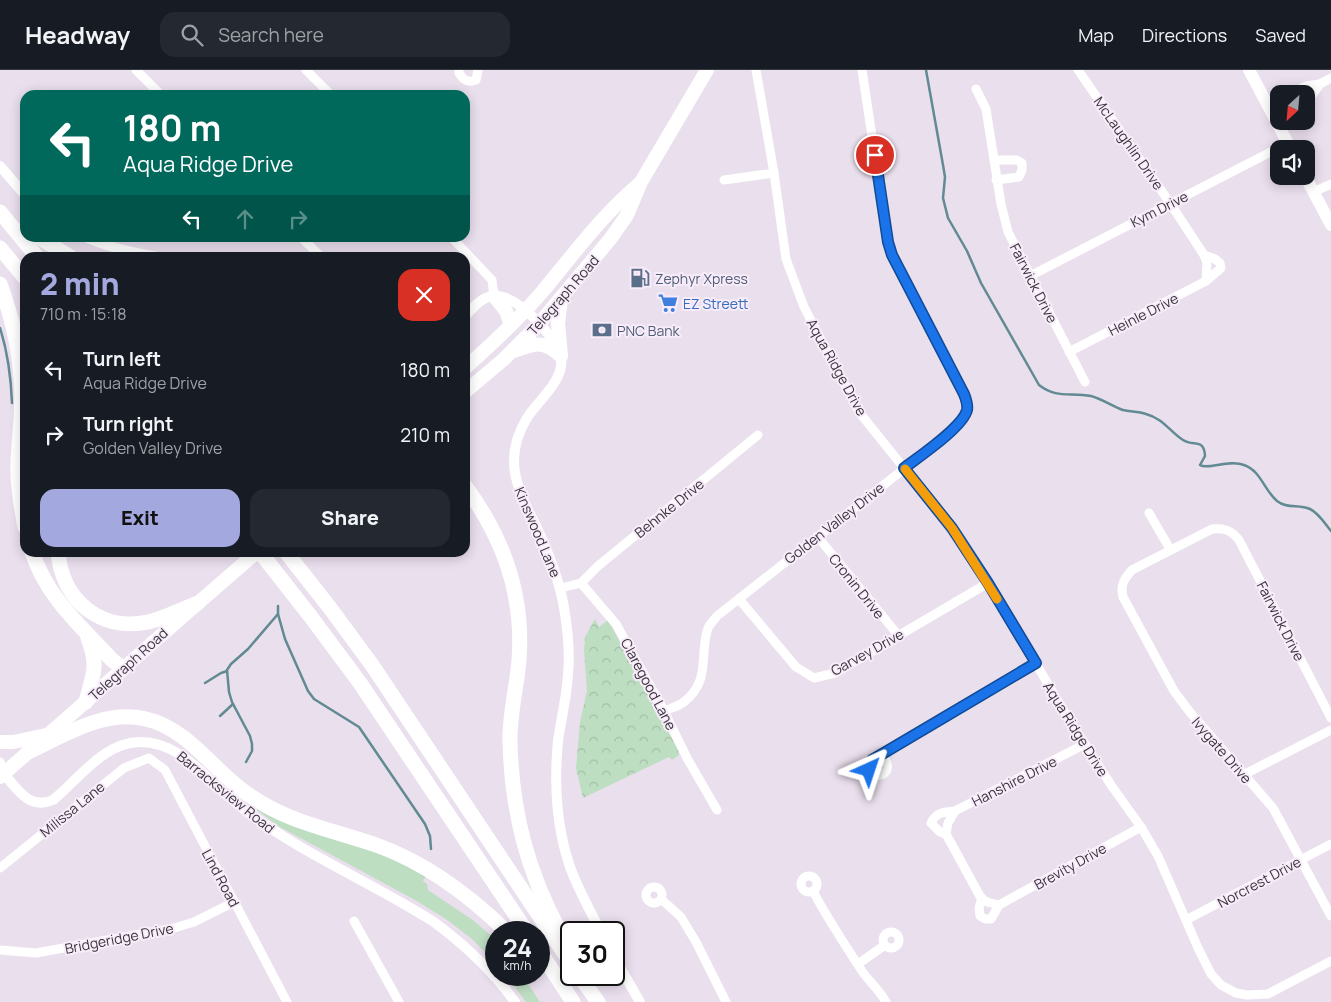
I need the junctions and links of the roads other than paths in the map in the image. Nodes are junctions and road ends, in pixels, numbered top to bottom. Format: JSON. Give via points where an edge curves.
{"nodes":[{"id":1,"x":136,"y":70,"type":"edge"},
{"id":2,"x":306,"y":70,"type":"edge"},
{"id":3,"x":460,"y":70,"type":"edge"},
{"id":4,"x":478,"y":70,"type":"edge"},
{"id":5,"x":707,"y":70,"type":"edge"},
{"id":6,"x":756,"y":70,"type":"edge"},
{"id":7,"x":862,"y":70,"type":"edge"},
{"id":8,"x":1078,"y":70,"type":"edge"},
{"id":9,"x":1249,"y":70,"type":"edge"},
{"id":10,"x":1331,"y":78,"type":"edge"},
{"id":11,"x":1320,"y":84,"type":"junction"},
{"id":12,"x":1313,"y":85,"type":"edge"},
{"id":13,"x":976,"y":89,"type":"dead end"},
{"id":14,"x":156,"y":90,"type":"edge"},
{"id":15,"x":326,"y":90,"type":"edge"},
{"id":16,"x":1315,"y":91,"type":"edge"},
{"id":17,"x":1270,"y":100,"type":"edge"},
{"id":18,"x":1270,"y":155,"type":"edge"},
{"id":19,"x":995,"y":160,"type":"junction"},
{"id":20,"x":0,"y":166,"type":"edge"},
{"id":21,"x":774,"y":173,"type":"junction"},
{"id":22,"x":724,"y":180,"type":"dead end"},
{"id":23,"x":996,"y":180,"type":"junction"},
{"id":24,"x":641,"y":182,"type":"junction"},
{"id":25,"x":1331,"y":184,"type":"edge"},
{"id":26,"x":1310,"y":185,"type":"edge"},
{"id":27,"x":20,"y":188,"type":"edge"},
{"id":28,"x":1314,"y":192,"type":"junction"},
{"id":29,"x":1170,"y":203,"type":"junction"},
{"id":30,"x":0,"y":206,"type":"edge"},
{"id":31,"x":0,"y":212,"type":"edge"},
{"id":32,"x":20,"y":222,"type":"edge"},
{"id":33,"x":1331,"y":225,"type":"edge"},
{"id":34,"x":20,"y":236,"type":"edge"},
{"id":35,"x":25,"y":242,"type":"edge"},
{"id":36,"x":46,"y":242,"type":"edge"},
{"id":37,"x":97,"y":242,"type":"edge"},
{"id":38,"x":306,"y":242,"type":"edge"},
{"id":39,"x":456,"y":242,"type":"edge"},
{"id":40,"x":0,"y":248,"type":"edge"},
{"id":41,"x":33,"y":252,"type":"edge"},
{"id":42,"x":62,"y":252,"type":"edge"},
{"id":43,"x":133,"y":252,"type":"edge"},
{"id":44,"x":316,"y":252,"type":"edge"},
{"id":45,"x":465,"y":252,"type":"edge"},
{"id":46,"x":1204,"y":255,"type":"junction"},
{"id":47,"x":470,"y":257,"type":"edge"},
{"id":48,"x":20,"y":272,"type":"edge"},
{"id":49,"x":1030,"y":276,"type":"junction"},
{"id":50,"x":1206,"y":281,"type":"junction"},
{"id":51,"x":0,"y":284,"type":"edge"},
{"id":52,"x":494,"y":296,"type":"junction"},
{"id":53,"x":561,"y":299,"type":"junction"},
{"id":54,"x":470,"y":311,"type":"edge"},
{"id":55,"x":525,"y":311,"type":"junction"},
{"id":56,"x":539,"y":324,"type":"junction"},
{"id":57,"x":511,"y":325,"type":"junction"},
{"id":58,"x":511,"y":352,"type":"junction"},
{"id":59,"x":1069,"y":352,"type":"junction"},
{"id":60,"x":561,"y":356,"type":"junction"},
{"id":61,"x":20,"y":363,"type":"edge"},
{"id":62,"x":470,"y":363,"type":"edge"},
{"id":63,"x":1085,"y":382,"type":"dead end"},
{"id":64,"x":470,"y":388,"type":"edge"},
{"id":65,"x":20,"y":422,"type":"edge"},
{"id":66,"x":758,"y":435,"type":"dead end"},
{"id":67,"x":904,"y":468,"type":"junction"},
{"id":68,"x":470,"y":493,"type":"edge"},
{"id":69,"x":20,"y":495,"type":"edge"},
{"id":70,"x":1150,"y":513,"type":"dead end"},
{"id":71,"x":817,"y":536,"type":"junction"},
{"id":72,"x":1170,"y":549,"type":"junction"},
{"id":73,"x":34,"y":557,"type":"edge"},
{"id":74,"x":59,"y":557,"type":"edge"},
{"id":75,"x":252,"y":557,"type":"edge"},
{"id":76,"x":262,"y":557,"type":"edge"},
{"id":77,"x":290,"y":557,"type":"edge"},
{"id":78,"x":581,"y":583,"type":"junction"},
{"id":79,"x":988,"y":583,"type":"junction"},
{"id":80,"x":561,"y":588,"type":"junction"},
{"id":81,"x":739,"y":599,"type":"junction"},
{"id":82,"x":198,"y":603,"type":"junction"},
{"id":83,"x":86,"y":632,"type":"junction"},
{"id":84,"x":898,"y":635,"type":"junction"},
{"id":85,"x":1036,"y":663,"type":"junction"},
{"id":86,"x":123,"y":668,"type":"junction"},
{"id":87,"x":86,"y":702,"type":"junction"},
{"id":88,"x":664,"y":711,"type":"junction"},
{"id":89,"x":1331,"y":718,"type":"edge"},
{"id":90,"x":1331,"y":730,"type":"edge"},
{"id":91,"x":49,"y":734,"type":"junction"},
{"id":92,"x":0,"y":742,"type":"edge"},
{"id":93,"x":1085,"y":744,"type":"junction"},
{"id":94,"x":28,"y":752,"type":"junction"},
{"id":95,"x":882,"y":754,"type":"dead end"},
{"id":96,"x":149,"y":758,"type":"joint"},
{"id":97,"x":1,"y":771,"type":"edge"},
{"id":98,"x":1243,"y":775,"type":"junction"},
{"id":99,"x":717,"y":810,"type":"dead end"},
{"id":100,"x":955,"y":811,"type":"junction"},
{"id":101,"x":1141,"y":828,"type":"junction"},
{"id":102,"x":946,"y":834,"type":"junction"},
{"id":103,"x":1331,"y":844,"type":"edge"},
{"id":104,"x":1301,"y":860,"type":"junction"},
{"id":105,"x":0,"y":868,"type":"edge"},
{"id":106,"x":813,"y":891,"type":"dead end"},
{"id":107,"x":982,"y":898,"type":"junction"},
{"id":108,"x":660,"y":899,"type":"dead end"},
{"id":109,"x":234,"y":902,"type":"junction"},
{"id":110,"x":999,"y":905,"type":"junction"},
{"id":111,"x":1331,"y":916,"type":"edge"},
{"id":112,"x":1186,"y":920,"type":"junction"},
{"id":113,"x":354,"y":921,"type":"dead end"},
{"id":114,"x":495,"y":921,"type":"edge"},
{"id":115,"x":520,"y":921,"type":"edge"},
{"id":116,"x":596,"y":921,"type":"edge"},
{"id":117,"x":560,"y":931,"type":"edge"},
{"id":118,"x":885,"y":945,"type":"dead end"},
{"id":119,"x":560,"y":947,"type":"edge"},
{"id":120,"x":0,"y":950,"type":"edge"},
{"id":121,"x":1331,"y":960,"type":"edge"},
{"id":122,"x":858,"y":964,"type":"junction"},
{"id":123,"x":550,"y":967,"type":"edge"},
{"id":124,"x":550,"y":974,"type":"edge"},
{"id":125,"x":625,"y":975,"type":"edge"},
{"id":126,"x":588,"y":986,"type":"edge"},
{"id":127,"x":563,"y":987,"type":"junction"},
{"id":128,"x":597,"y":1001,"type":"edge"},
{"id":129,"x":287,"y":1002,"type":"edge"},
{"id":130,"x":400,"y":1002,"type":"edge"},
{"id":131,"x":516,"y":1002,"type":"edge"},
{"id":132,"x":573,"y":1002,"type":"edge"},
{"id":133,"x":640,"y":1002,"type":"edge"},
{"id":134,"x":726,"y":1002,"type":"edge"},
{"id":135,"x":886,"y":1002,"type":"edge"}],
"edges":[{"from":1,"to":14,"type":"street"},
{"from":2,"to":15,"type":"street"},
{"from":3,"to":4,"type":"street","via":[[461,77],[471,82],[476,80]]},
{"from":5,"to":24,"type":"main road","name":"Telegraph Road"},
{"from":6,"to":21,"type":"street","name":"Aqua Ridge Drive"},
{"from":7,"to":67,"type":"street","name":"Golden Valley Drive","via":[[892,255],[968,407],[956,428]]},
{"from":8,"to":29,"type":"street","name":"McLaughlin Drive"},
{"from":9,"to":17,"type":"main road"},
{"from":10,"to":11,"type":"street"},
{"from":11,"to":12,"type":"street"},
{"from":11,"to":16,"type":"street"},
{"from":13,"to":19,"type":"street","name":"Fairwick Drive","via":[[986,109]]},
{"from":18,"to":29,"type":"street","name":"Kym Drive"},
{"from":19,"to":23,"type":"street","name":"Fairwick Drive"},
{"from":19,"to":23,"type":"street","via":[[1022,163],[1019,177]]},
{"from":20,"to":27,"type":"street"},
{"from":21,"to":22,"type":"street"},
{"from":21,"to":67,"type":"street","name":"Aqua Ridge Drive","via":[[786,259],[804,307],[859,412]]},
{"from":23,"to":49,"type":"street","name":"Fairwick Drive","via":[[1008,232]]},
{"from":24,"to":53,"type":"main road","name":"Telegraph Road","via":[[619,227]]},
{"from":24,"to":55,"type":"main road","name":"Telegraph Road","via":[[605,217]]},
{"from":25,"to":28,"type":"street"},
{"from":26,"to":28,"type":"main road"},
{"from":28,"to":33,"type":"main road"},
{"from":29,"to":46,"type":"street","name":"McLaughlin Drive"},
{"from":29,"to":49,"type":"street","name":"Kym Drive"},
{"from":30,"to":32,"type":"highway"},
{"from":31,"to":34,"type":"highway"},
{"from":35,"to":41,"type":"highway"},
{"from":36,"to":42,"type":"highway"},
{"from":37,"to":43,"type":"street"},
{"from":38,"to":44,"type":"street"},
{"from":39,"to":45,"type":"street"},
{"from":40,"to":48,"type":"highway"},
{"from":46,"to":50,"type":"street","name":"McLaughlin Drive"},
{"from":46,"to":50,"type":"street","via":[[1215,259],[1221,268]]},
{"from":47,"to":52,"type":"street","via":[[492,280]]},
{"from":49,"to":59,"type":"street","name":"Fairwick Drive"},
{"from":50,"to":59,"type":"street","name":"Heinle Drive"},
{"from":51,"to":61,"type":"highway","via":[[17,340]]},
{"from":52,"to":54,"type":"street","via":[[482,299]]},
{"from":52,"to":55,"type":"street","via":[[510,299]]},
{"from":52,"to":57,"type":"main road","via":[[506,311]]},
{"from":53,"to":56,"type":"main road","name":"Telegraph Road"},
{"from":53,"to":60,"type":"main road","via":[[558,324]]},
{"from":55,"to":56,"type":"street"},
{"from":55,"to":57,"type":"main road","name":"Telegraph Road"},
{"from":56,"to":58,"type":"main road","name":"Telegraph Road"},
{"from":56,"to":60,"type":"street"},
{"from":57,"to":62,"type":"main road","name":"Telegraph Road"},
{"from":58,"to":60,"type":"main road","via":[[539,343]]},
{"from":58,"to":64,"type":"main road","name":"Telegraph Road"},
{"from":59,"to":63,"type":"street","name":"Fairwick Drive"},
{"from":60,"to":80,"type":"street","name":"Kinswood Lane","via":[[558,376],[522,426],[514,460],[522,497]]},
{"from":65,"to":69,"type":"highway"},
{"from":66,"to":78,"type":"street","name":"Behnke Drive"},
{"from":67,"to":71,"type":"street","name":"Golden Valley Drive"},
{"from":67,"to":79,"type":"street","name":"Aqua Ridge Drive","via":[[952,528]]},
{"from":68,"to":117,"type":"highway","via":[[499,540],[514,588],[520,634],[510,740],[515,803],[524,847],[540,892]]},
{"from":70,"to":72,"type":"street"},
{"from":71,"to":81,"type":"street","name":"Golden Valley Drive"},
{"from":71,"to":84,"type":"street","name":"Cronin Drive"},
{"from":72,"to":89,"type":"street","name":"Fairwick Drive","via":[[1212,529],[1226,529],[1234,534]]},
{"from":72,"to":98,"type":"street","name":"Ivygate Drive","via":[[1132,570],[1123,582],[1123,597],[1174,691]]},
{"from":73,"to":83,"type":"highway","via":[[53,596]]},
{"from":74,"to":82,"type":"highway","via":[[60,571],[70,591],[83,606],[121,624],[149,622]]},
{"from":75,"to":82,"type":"main road","name":"Telegraph Road"},
{"from":76,"to":115,"type":"highway","via":[[360,683]]},
{"from":77,"to":119,"type":"highway","via":[[372,665]]},
{"from":78,"to":80,"type":"street"},
{"from":78,"to":88,"type":"street","name":"Claregood Lane","via":[[616,624]]},
{"from":79,"to":84,"type":"street","name":"Garvey Drive"},
{"from":79,"to":85,"type":"street","name":"Aqua Ridge Drive"},
{"from":80,"to":116,"type":"street","name":"Kinswood Lane","via":[[566,615],[568,675],[558,742],[556,791],[559,826],[570,865]]},
{"from":81,"to":84,"type":"street","name":"Garvey Drive","via":[[796,667],[814,678],[835,673]]},
{"from":81,"to":88,"type":"street","name":"Golden Valley Drive","via":[[709,626],[703,668],[693,693],[684,702]]},
{"from":82,"to":86,"type":"main road","name":"Telegraph Road"},
{"from":83,"to":86,"type":"highway"},
{"from":83,"to":87,"type":"highway","via":[[95,663]]},
{"from":85,"to":93,"type":"street","name":"Aqua Ridge Drive"},
{"from":85,"to":95,"type":"street"},
{"from":86,"to":87,"type":"main road","name":"Telegraph Road"},
{"from":87,"to":91,"type":"main road","name":"Telegraph Road"},
{"from":88,"to":99,"type":"street","name":"Claregood Lane"},
{"from":90,"to":98,"type":"street"},
{"from":91,"to":92,"type":"main road"},
{"from":91,"to":94,"type":"main road","name":"Telegraph Road"},
{"from":93,"to":100,"type":"street","name":"Hanshire Drive"},
{"from":93,"to":101,"type":"street","name":"Aqua Ridge Drive"},
{"from":94,"to":97,"type":"main road","name":"Telegraph Road"},
{"from":94,"to":114,"type":"highway","via":[[106,718],[127,716],[157,722],[183,736],[229,780],[263,805],[309,825],[379,846],[418,864],[473,901]]},
{"from":96,"to":105,"type":"street","name":"Milissa Lane","via":[[124,768]]},
{"from":96,"to":109,"type":"street","name":"Lind Road","via":[[165,770]]},
{"from":97,"to":131,"type":"street","name":"Barracksview Road","via":[[30,800],[43,803],[53,800],[104,754],[119,746],[147,742],[170,748],[261,822],[446,930],[486,966]]},
{"from":98,"to":104,"type":"street","name":"Ivygate Drive","via":[[1273,808]]},
{"from":100,"to":102,"type":"street","name":"Hanshire Drive"},
{"from":100,"to":102,"type":"street","name":"Brevity Drive","via":[[940,812],[931,823]]},
{"from":101,"to":110,"type":"street","name":"Brevity Drive"},
{"from":101,"to":112,"type":"street","name":"Aqua Ridge Drive","via":[[1158,856]]},
{"from":102,"to":107,"type":"street","name":"Brevity Drive"},
{"from":103,"to":104,"type":"street","name":"Norcrest Drive"},
{"from":104,"to":111,"type":"street","name":"Ivygate Drive"},
{"from":104,"to":112,"type":"street","name":"Norcrest Drive"},
{"from":106,"to":122,"type":"street"},
{"from":107,"to":110,"type":"street"},
{"from":107,"to":110,"type":"street","name":"Brevity Drive","via":[[980,916],[985,919],[991,919]]},
{"from":108,"to":134,"type":"street","via":[[681,917]]},
{"from":109,"to":120,"type":"street","name":"Bridgeridge Drive","via":[[174,928],[36,953]]},
{"from":109,"to":129,"type":"street","name":"Lind Road"},
{"from":112,"to":121,"type":"street","name":"Aqua Ridge Drive","via":[[1211,974],[1221,985],[1236,993],[1268,994]]},
{"from":113,"to":130,"type":"street"},
{"from":118,"to":122,"type":"street"},
{"from":122,"to":135,"type":"street"},
{"from":123,"to":127,"type":"highway"},
{"from":124,"to":127,"type":"highway"},
{"from":125,"to":133,"type":"street"},
{"from":126,"to":128,"type":"highway"},
{"from":127,"to":132,"type":"highway"}]}
